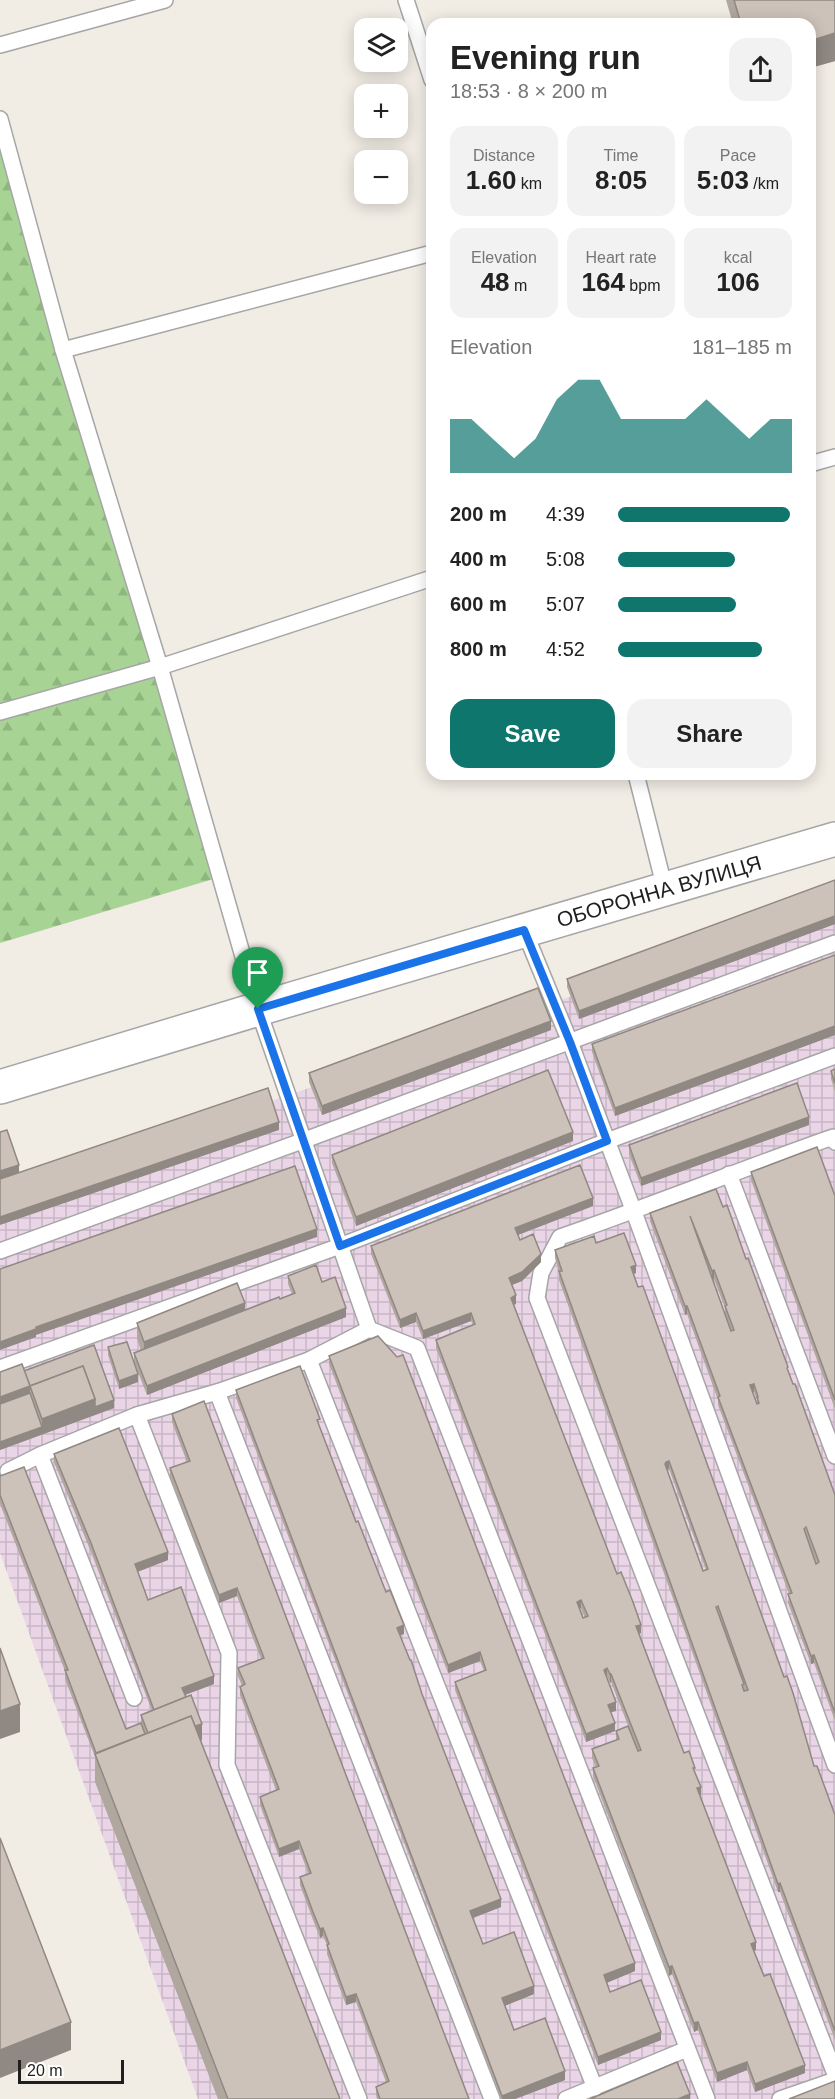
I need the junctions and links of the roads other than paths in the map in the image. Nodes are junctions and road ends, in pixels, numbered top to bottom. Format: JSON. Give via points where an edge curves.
{"nodes":[{"id":1,"x":165,"y":0,"type":"edge"},
{"id":2,"x":405,"y":0,"type":"edge"},
{"id":3,"x":0,"y":45,"type":"edge"},
{"id":4,"x":426,"y":62,"type":"edge"},
{"id":5,"x":0,"y":119,"type":"edge"},
{"id":6,"x":426,"y":255,"type":"edge"},
{"id":7,"x":63,"y":350,"type":"junction"},
{"id":8,"x":835,"y":457,"type":"edge"},
{"id":9,"x":816,"y":462,"type":"edge"},
{"id":10,"x":426,"y":580,"type":"edge"},
{"id":11,"x":160,"y":667,"type":"junction"},
{"id":12,"x":0,"y":712,"type":"edge"},
{"id":13,"x":637,"y":780,"type":"edge"},
{"id":14,"x":835,"y":839,"type":"edge"},
{"id":15,"x":664,"y":890,"type":"junction"},
{"id":16,"x":524,"y":930,"type":"junction"},
{"id":17,"x":835,"y":943,"type":"edge"},
{"id":18,"x":258,"y":1009,"type":"junction"},
{"id":19,"x":570,"y":1042,"type":"junction"},
{"id":20,"x":835,"y":1056,"type":"edge"},
{"id":21,"x":0,"y":1088,"type":"edge"},
{"id":22,"x":302,"y":1141,"type":"junction"},
{"id":23,"x":607,"y":1141,"type":"junction"},
{"id":24,"x":835,"y":1142,"type":"edge"},
{"id":25,"x":729,"y":1174,"type":"junction"},
{"id":26,"x":634,"y":1212,"type":"junction"},
{"id":27,"x":340,"y":1246,"type":"junction"},
{"id":28,"x":0,"y":1251,"type":"edge"},
{"id":29,"x":369,"y":1329,"type":"junction"},
{"id":30,"x":309,"y":1360,"type":"junction"},
{"id":31,"x":0,"y":1368,"type":"edge"},
{"id":32,"x":217,"y":1392,"type":"junction"},
{"id":33,"x":137,"y":1415,"type":"junction"},
{"id":34,"x":40,"y":1455,"type":"junction"},
{"id":35,"x":835,"y":1456,"type":"edge"},
{"id":36,"x":8,"y":1471,"type":"edge"},
{"id":37,"x":135,"y":1698,"type":"dead end"},
{"id":38,"x":835,"y":1765,"type":"edge"},
{"id":39,"x":687,"y":2049,"type":"junction"},
{"id":40,"x":835,"y":2074,"type":"edge"},
{"id":41,"x":835,"y":2080,"type":"edge"},
{"id":42,"x":596,"y":2088,"type":"junction"},
{"id":43,"x":359,"y":2099,"type":"edge"},
{"id":44,"x":492,"y":2099,"type":"edge"},
{"id":45,"x":566,"y":2099,"type":"edge"},
{"id":46,"x":706,"y":2099,"type":"edge"},
{"id":47,"x":780,"y":2099,"type":"edge"}],
"edges":[{"from":1,"to":3,"type":"lane"},
{"from":2,"to":4,"type":"lane"},
{"from":5,"to":7,"type":"lane"},
{"from":6,"to":7,"type":"lane"},
{"from":7,"to":11,"type":"lane"},
{"from":8,"to":9,"type":"lane"},
{"from":10,"to":11,"type":"lane"},
{"from":11,"to":12,"type":"lane"},
{"from":11,"to":18,"type":"lane"},
{"from":13,"to":15,"type":"lane"},
{"from":14,"to":15,"type":"street","name":"ОБОРОННА ВУЛИЦЯ"},
{"from":15,"to":16,"type":"street","name":"ОБОРОННА ВУЛИЦЯ"},
{"from":16,"to":18,"type":"street","name":"ОБОРОННА ВУЛИЦЯ"},
{"from":16,"to":19,"type":"lane"},
{"from":17,"to":19,"type":"lane"},
{"from":18,"to":21,"type":"street","name":"ОБОРОННА ВУЛИЦЯ"},
{"from":18,"to":22,"type":"lane"},
{"from":19,"to":22,"type":"lane"},
{"from":19,"to":23,"type":"lane"},
{"from":20,"to":23,"type":"lane"},
{"from":22,"to":27,"type":"lane"},
{"from":22,"to":28,"type":"lane"},
{"from":23,"to":26,"type":"lane"},
{"from":23,"to":27,"type":"lane"},
{"from":24,"to":25,"type":"lane","via":[[833,1137]]},
{"from":25,"to":26,"type":"lane"},
{"from":25,"to":35,"type":"lane"},
{"from":26,"to":38,"type":"lane"},
{"from":26,"to":40,"type":"lane","via":[[560,1237],[541,1273],[537,1298]]},
{"from":27,"to":29,"type":"lane"},
{"from":27,"to":31,"type":"lane"},
{"from":29,"to":30,"type":"lane"},
{"from":29,"to":39,"type":"lane","via":[[417,1348]]},
{"from":30,"to":32,"type":"lane"},
{"from":30,"to":42,"type":"lane"},
{"from":32,"to":33,"type":"lane"},
{"from":32,"to":44,"type":"lane"},
{"from":33,"to":34,"type":"lane"},
{"from":33,"to":43,"type":"lane","via":[[228,1653],[226,1765]]},
{"from":34,"to":36,"type":"lane"},
{"from":34,"to":37,"type":"lane"},
{"from":39,"to":42,"type":"lane"},
{"from":39,"to":46,"type":"lane"},
{"from":41,"to":47,"type":"lane"},
{"from":42,"to":45,"type":"lane"}]}
